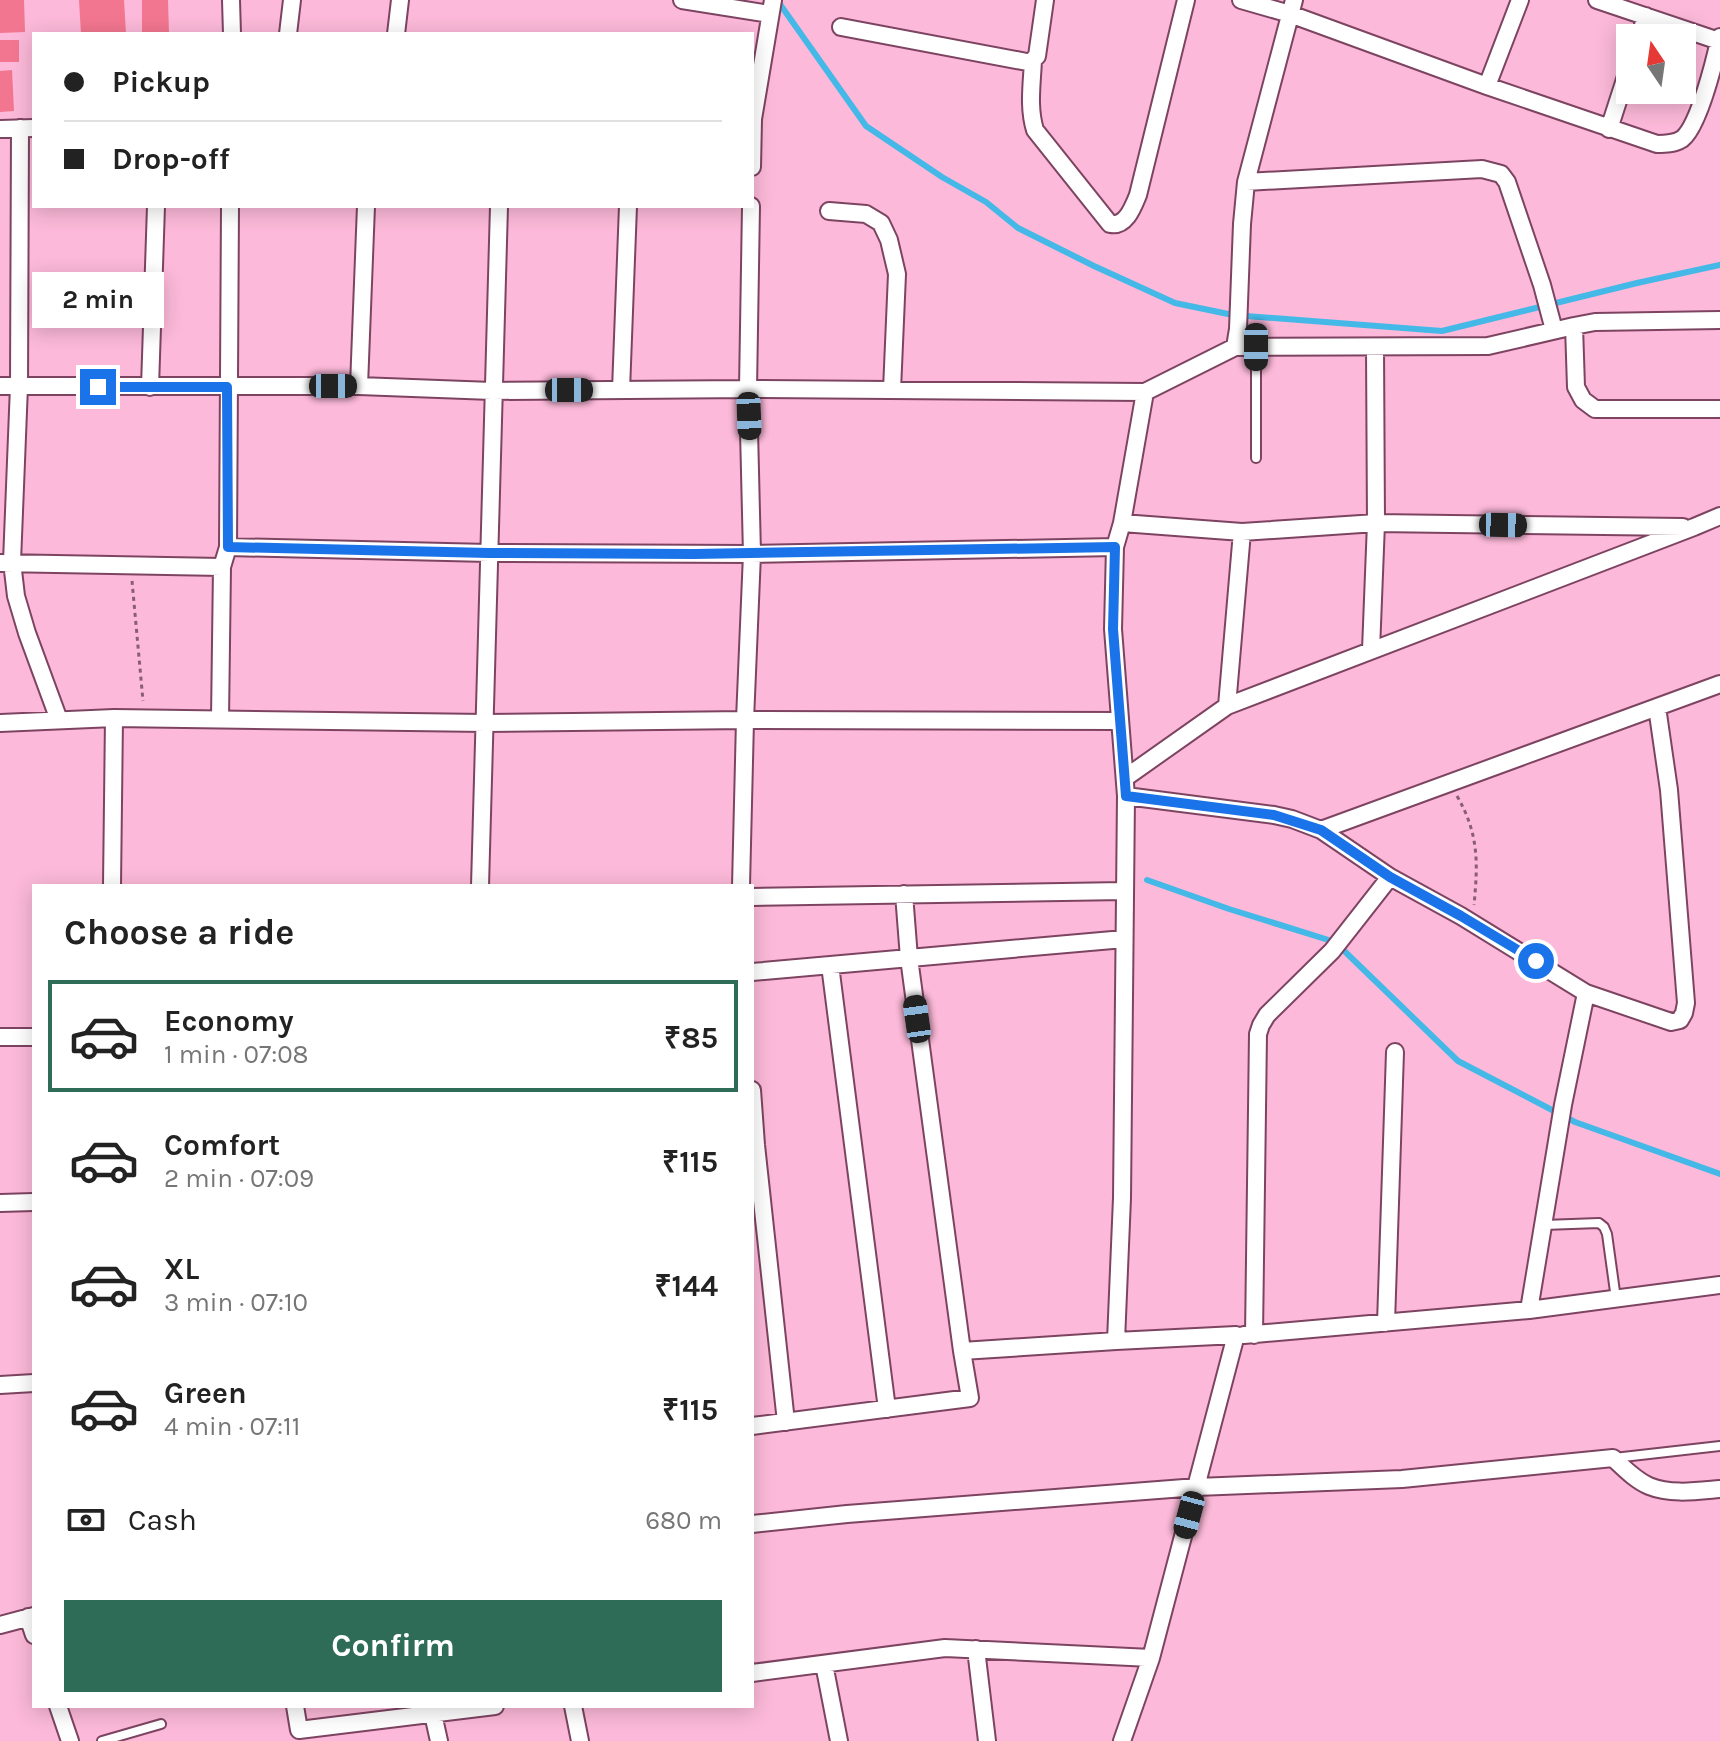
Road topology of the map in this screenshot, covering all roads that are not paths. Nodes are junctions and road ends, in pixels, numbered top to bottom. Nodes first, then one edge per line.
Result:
1 (231, 0) edge
2 (292, 0) edge
3 (400, 0) edge
4 (682, 0) edge
5 (1045, 0) edge
6 (1186, 0) edge
7 (1241, 0) edge
8 (1520, 0) edge
9 (1597, 0) edge
10 (772, 5) edge
11 (1292, 7) edge
12 (1646, 16) junction
13 (1643, 24) edge
14 (841, 27) dead end
15 (232, 32) edge
16 (288, 32) edge
17 (396, 32) edge
18 (1720, 39) edge
19 (1033, 60) junction
20 (1487, 86) junction
21 (1617, 104) edge
22 (754, 108) edge
23 (27, 128) edge
24 (0, 129) edge
25 (1609, 129) junction
26 (1246, 182) junction
27 (156, 208) edge
28 (230, 208) edge
29 (366, 208) edge
30 (499, 208) edge
31 (628, 208) edge
32 (751, 208) edge
33 (829, 211) dead end
34 (1720, 320) edge
35 (1574, 326) junction
36 (1554, 330) junction
37 (1235, 347) junction
38 (1256, 347) junction
39 (1375, 347) junction
40 (0, 386) edge
41 (19, 386) junction
42 (359, 386) junction
43 (150, 387) junction
44 (227, 387) junction
45 (748, 389) junction
46 (621, 390) junction
47 (892, 390) junction
48 (492, 391) junction
49 (1145, 392) junction
50 (1720, 409) edge
51 (1256, 458) dead end
52 (1720, 516) edge
53 (1122, 523) junction
54 (1376, 523) junction
55 (1694, 527) junction
56 (1242, 532) junction
57 (228, 547) junction
58 (1115, 547) junction
59 (489, 553) junction
60 (752, 554) junction
61 (6, 562) edge
62 (222, 567) junction
63 (1371, 650) junction
64 (1720, 684) edge
65 (1227, 706) junction
66 (1657, 707) junction
67 (114, 718) junction
68 (220, 719) junction
69 (59, 720) junction
70 (745, 720) junction
71 (1120, 721) junction
72 (0, 723) edge
73 (486, 723) junction
74 (1125, 778) junction
75 (1126, 796) junction
76 (1321, 830) junction
77 (1390, 877) junction
78 (112, 884) edge
79 (480, 884) edge
80 (741, 884) edge
81 (1124, 891) junction
82 (904, 894) junction
83 (754, 897) edge
84 (1124, 939) junction
85 (909, 958) junction
86 (830, 965) junction
87 (754, 972) edge
88 (1586, 993) junction
89 (0, 1037) edge
90 (32, 1037) edge
91 (1395, 1052) dead end
92 (754, 1145) edge
93 (32, 1202) edge
94 (0, 1203) edge
95 (1544, 1225) junction
96 (1720, 1285) edge
97 (1616, 1299) junction
98 (1529, 1310) junction
99 (1386, 1323) junction
100 (1236, 1335) junction
101 (1254, 1335) junction
102 (1116, 1341) junction
103 (962, 1351) junction
104 (32, 1383) edge
105 (0, 1385) edge
106 (887, 1409) junction
107 (786, 1422) junction
108 (754, 1426) edge
109 (1720, 1446) edge
110 (1613, 1458) junction
111 (1197, 1487) junction
112 (1720, 1489) edge
113 (754, 1524) edge
114 (31, 1617) edge
115 (0, 1625) edge
116 (976, 1649) junction
117 (1151, 1658) junction
118 (824, 1664) junction
119 (754, 1673) edge
120 (59, 1708) edge
121 (295, 1708) edge
122 (480, 1708) edge
123 (573, 1708) edge
124 (433, 1714) junction
125 (161, 1724) dead end
126 (300, 1736) edge
127 (70, 1741) edge
128 (102, 1741) edge
129 (439, 1741) edge
130 (580, 1741) edge
131 (839, 1741) edge
132 (987, 1741) edge
133 (1122, 1741) edge

1 - 15 street
2 - 16 street
3 - 17 street
4 - 10 street
5 - 19 street
6 - 19 street
7 - 11 street
8 - 20 street
9 - 12 street
10 - 22 street
11 - 20 street
11 - 26 street
12 - 13 street
12 - 18 street
14 - 19 street
18 - 25 street
20 - 25 street
21 - 25 street
23 - 24 street
23 - 41 street
26 - 36 street
26 - 37 street
27 - 43 street
28 - 44 street
29 - 42 street
30 - 48 street
31 - 46 street
32 - 45 street
33 - 47 street
34 - 35 street
35 - 36 street
35 - 50 street
36 - 39 street
37 - 38 street
37 - 49 street
38 - 39 street
38 - 51 lane
39 - 54 street
40 - 41 street
41 - 43 street
41 - 61 street
42 - 44 street
42 - 48 street
43 - 44 street
44 - 57 street
45 - 46 street
45 - 47 street
45 - 60 street
46 - 48 street
47 - 49 street
48 - 59 street
49 - 53 street
52 - 55 street
53 - 56 street
53 - 58 street
54 - 55 street
54 - 56 street
54 - 63 street
55 - 63 street
56 - 65 street
57 - 59 street
57 - 62 street
58 - 60 street
58 - 71 street
59 - 60 street
59 - 73 street
60 - 70 street
61 - 62 street
61 - 69 street
62 - 68 street
63 - 65 street
64 - 66 street
65 - 74 street
66 - 76 street
66 - 88 street
67 - 68 street
67 - 69 street
67 - 78 street
68 - 73 street
69 - 72 street
70 - 71 street
70 - 73 street
70 - 80 street
71 - 74 street
73 - 79 street
74 - 75 street
75 - 76 street
75 - 81 street
76 - 77 street
77 - 88 street
77 - 101 street
81 - 82 street
81 - 84 street
82 - 83 street
82 - 85 street
84 - 85 street
84 - 102 street
85 - 86 street
85 - 103 street
86 - 87 street
86 - 106 street
88 - 95 street
89 - 90 street
91 - 99 street
92 - 107 street
93 - 94 street
95 - 97 lane
95 - 98 street
96 - 97 street
97 - 98 street
98 - 99 street
99 - 101 street
100 - 101 street
100 - 102 street
100 - 111 street
102 - 103 street
103 - 106 street
104 - 105 street
106 - 107 street
107 - 108 street
109 - 110 lane
110 - 111 street
110 - 112 street
111 - 113 street
111 - 117 street
114 - 115 street
116 - 117 street
116 - 118 street
116 - 132 street
117 - 133 street
118 - 119 street
118 - 131 street
120 - 127 street
121 - 126 street
122 - 124 street
123 - 130 street
124 - 126 street
124 - 129 street
125 - 128 lane

